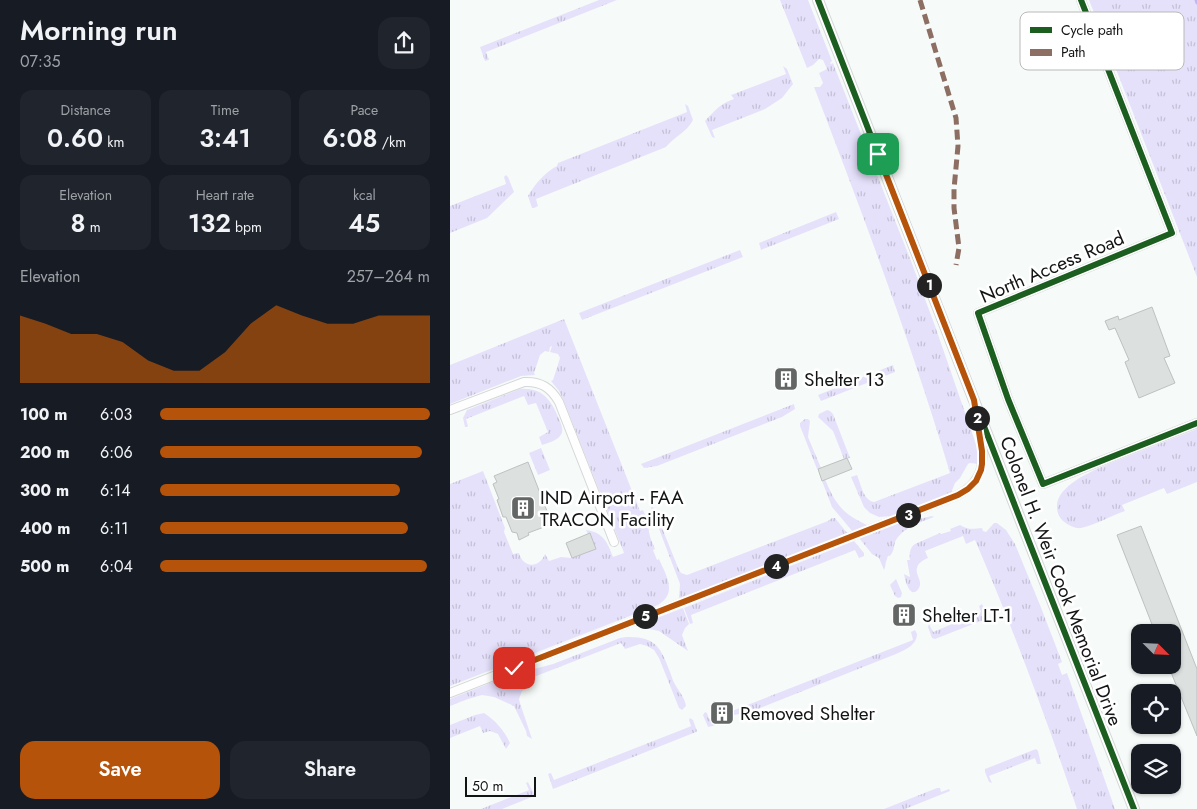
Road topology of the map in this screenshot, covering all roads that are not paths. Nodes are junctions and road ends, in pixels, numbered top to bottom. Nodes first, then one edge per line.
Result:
1 (818, 0) edge
2 (1081, 0) edge
3 (1086, 12) edge
4 (1108, 70) edge
5 (974, 400) junction
6 (450, 410) edge
7 (1197, 423) edge
8 (614, 542) dead end
9 (450, 693) edge
10 (1134, 809) edge

1 - 5 street, Colonel H. Weir Cook Memorial Drive
2 - 3 street, North Access Road
4 - 7 street, North Access Road
5 - 9 street
5 - 10 street, Colonel H. Weir Cook Memorial Drive
6 - 8 street

